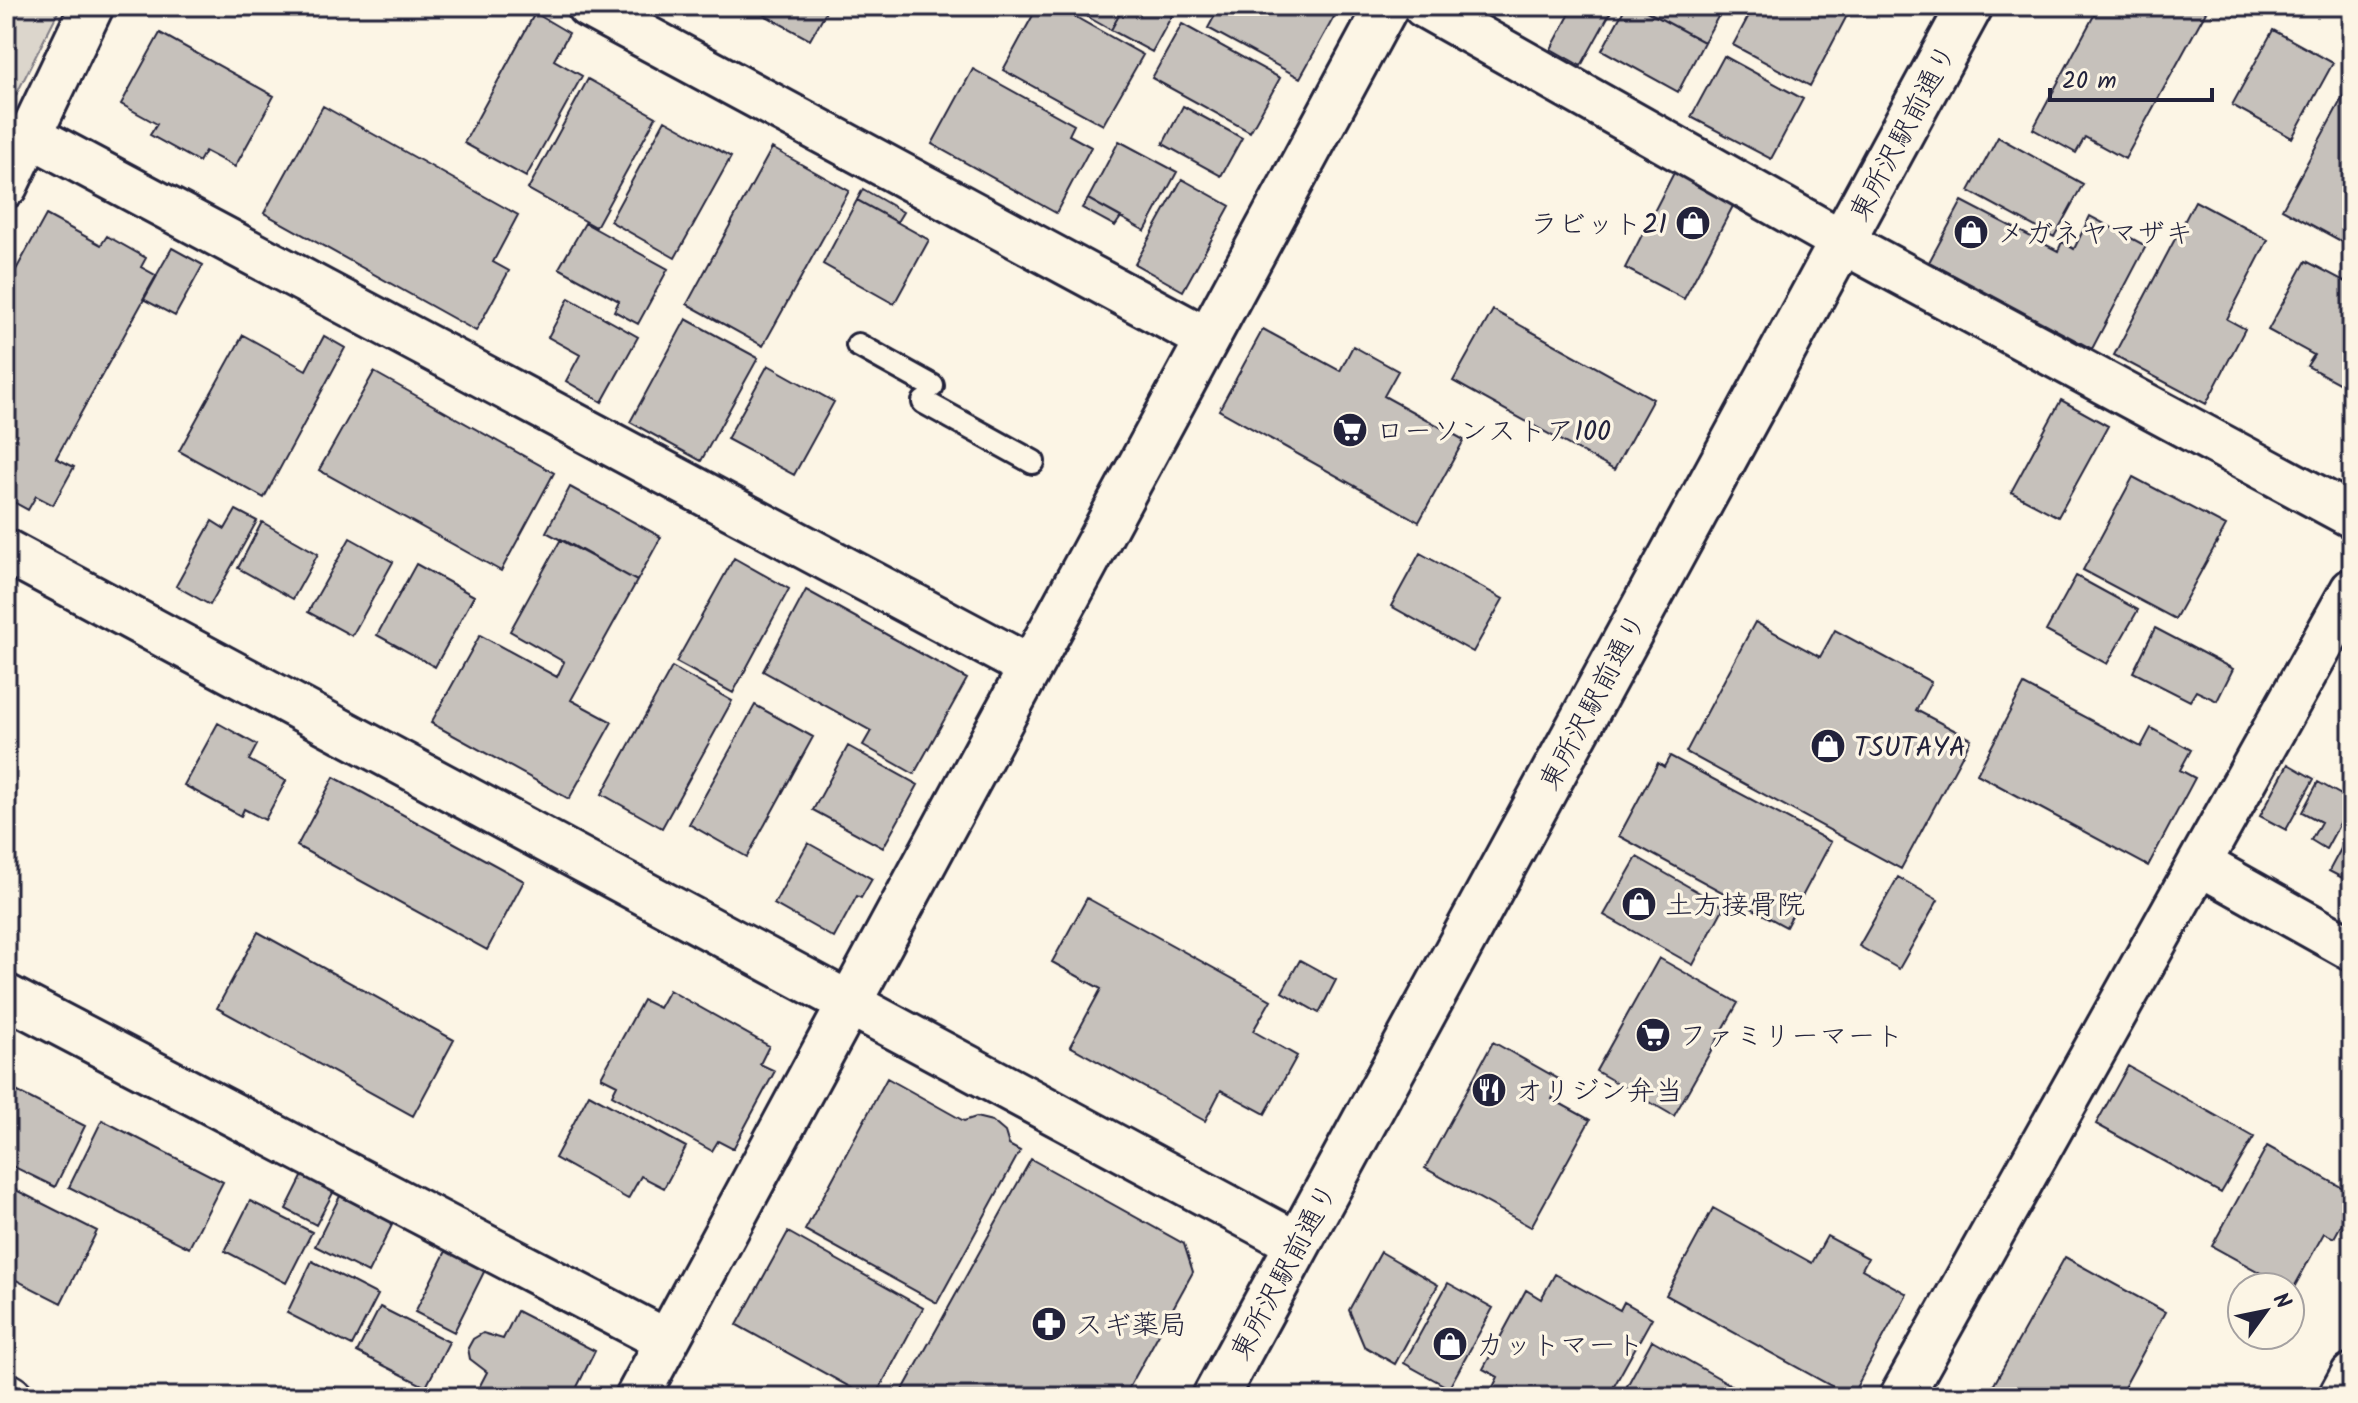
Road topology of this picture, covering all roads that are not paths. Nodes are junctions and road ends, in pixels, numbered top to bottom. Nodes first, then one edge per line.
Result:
1 (92, 6) edge
2 (588, 6) edge
3 (1387, 6) edge
4 (1424, 6) edge
5 (1970, 6) edge
6 (30, 135) junction
7 (6, 186) edge
8 (1843, 242) junction
9 (1207, 339) junction
10 (858, 345) dead end
11 (1033, 462) dead end
12 (2352, 516) edge
13 (6, 551) edge
14 (2352, 590) edge
15 (1030, 667) junction
16 (2200, 864) junction
17 (2352, 949) edge
18 (6, 996) edge
19 (849, 1003) junction
20 (1298, 1244) junction
21 (667, 1341) junction
22 (6, 1394) edge
23 (1225, 1394) edge
24 (11, 1397) edge
25 (637, 1397) edge
26 (1901, 1397) edge

1 - 6 street
2 - 9 street
3 - 9 street
4 - 8 street
5 - 8 street, 東所沢駅前通り
6 - 7 street
6 - 15 street
8 - 12 street
8 - 20 street, 東所沢駅前通り
9 - 15 street
10 - 11 lane
13 - 19 street
14 - 16 street
15 - 19 street
16 - 17 street
16 - 26 street
18 - 21 street
19 - 20 street
19 - 21 street
20 - 23 street, 東所沢駅前通り
21 - 25 street
22 - 24 street

